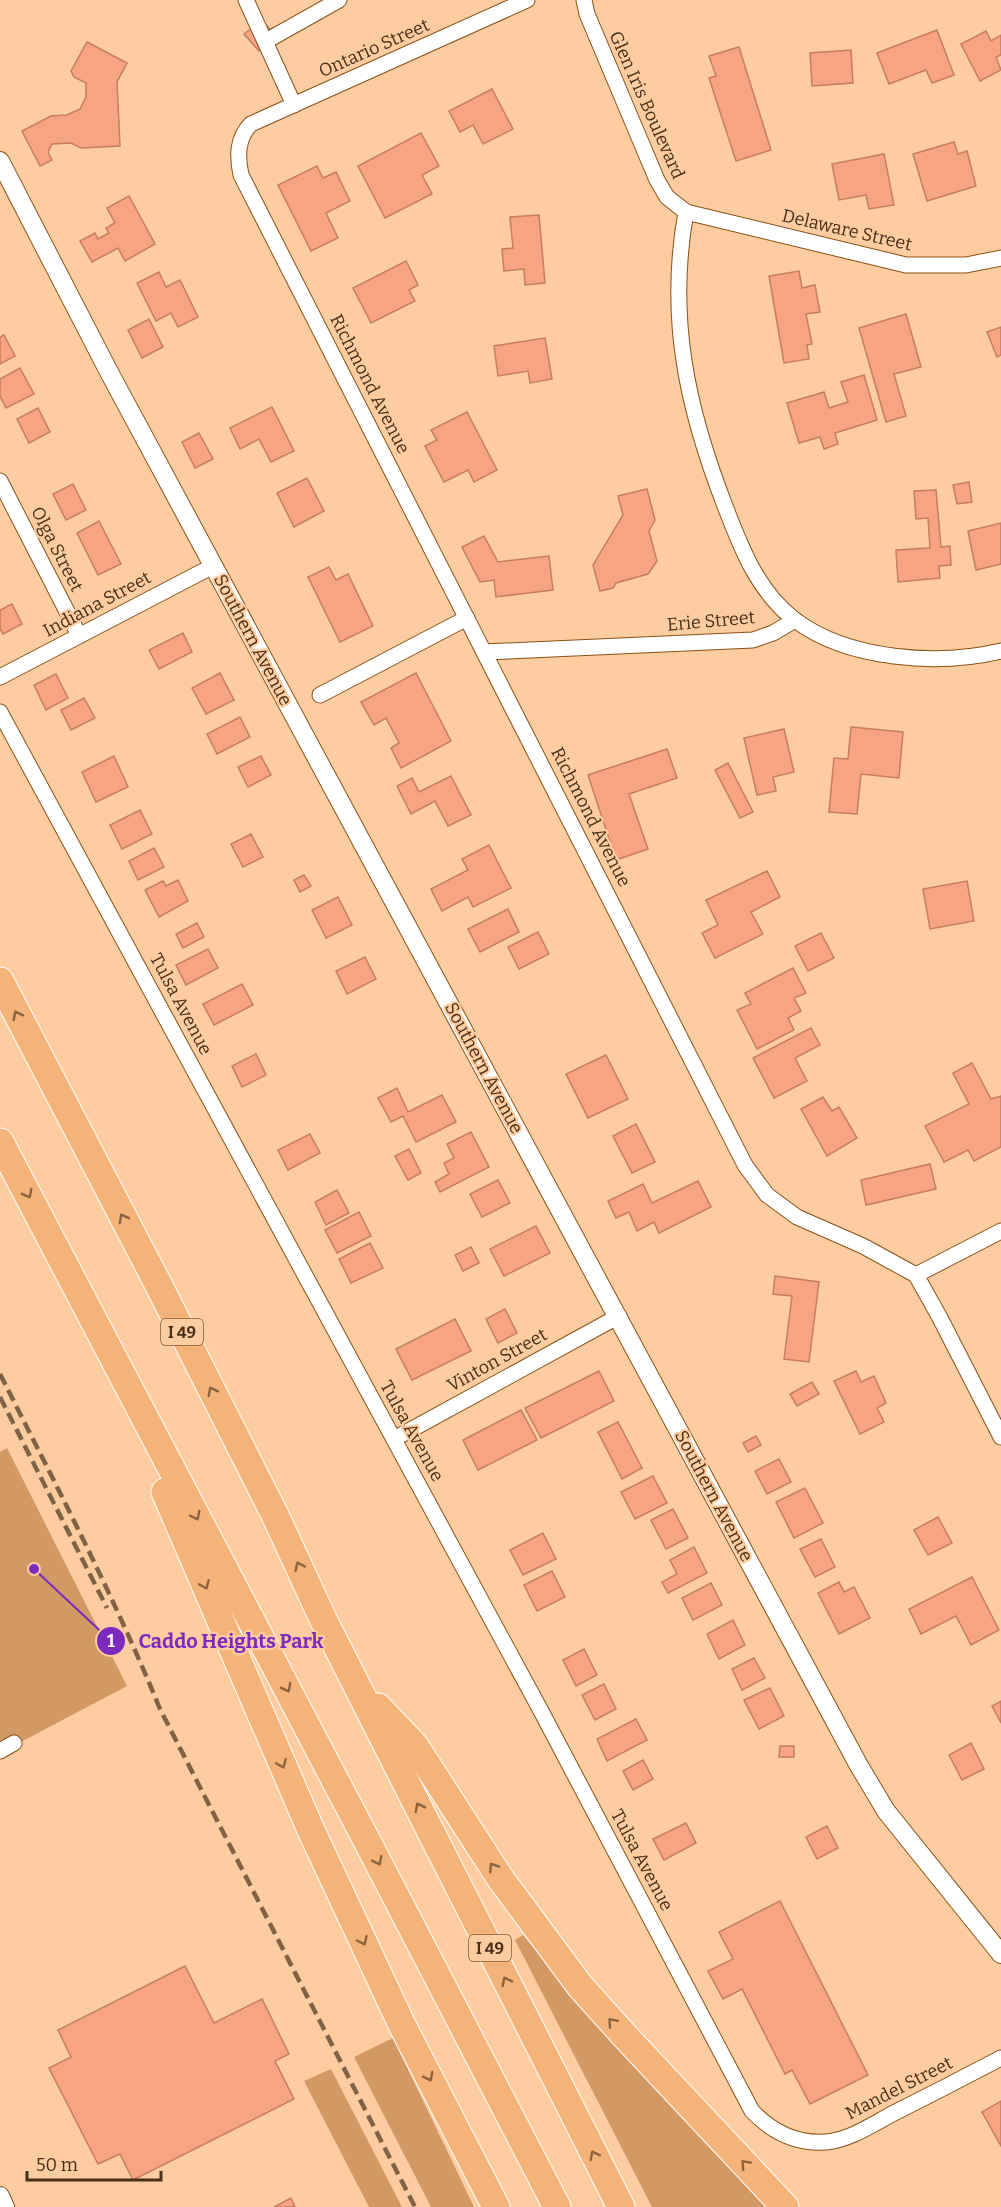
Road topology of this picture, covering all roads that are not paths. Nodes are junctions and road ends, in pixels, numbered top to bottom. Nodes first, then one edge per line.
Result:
1 (246, 0) edge
2 (339, 0) edge
3 (527, 0) edge
4 (584, 0) edge
5 (266, 40) junction
6 (294, 105) junction
7 (242, 136) joint
8 (0, 162) edge
9 (686, 212) junction
10 (1001, 258) edge
11 (0, 481) edge
12 (213, 566) junction
13 (467, 618) junction
14 (795, 620) junction
15 (79, 635) junction
16 (1001, 651) edge
17 (484, 652) junction
18 (0, 677) edge
19 (320, 695) dead end
20 (0, 712) edge
21 (0, 981) edge
22 (0, 1142) edge
23 (1001, 1231) edge
24 (916, 1275) junction
25 (74, 1280) junction
26 (619, 1316) junction
27 (1001, 1437) edge
28 (394, 1439) junction
29 (359, 1688) junction
30 (1001, 1954) edge
31 (1001, 2058) edge
32 (811, 2142) joint
33 (0, 2196) edge
34 (5, 2207) edge
35 (496, 2207) edge
36 (557, 2207) edge
37 (621, 2207) edge
38 (785, 2207) edge

1 - 5 street
2 - 5 street
3 - 6 street, Ontario Street
4 - 9 street, Glen Iris Boulevard
5 - 6 street
6 - 7 street, Ontario Street
7 - 13 street, Richmond Avenue
8 - 12 street, Southern Avenue
9 - 10 street, Delaware Street
9 - 14 street
11 - 15 street, Olga Street
12 - 15 street, Indiana Street
12 - 26 street, Southern Avenue
13 - 17 street, Richmond Avenue
13 - 19 street
14 - 16 street
14 - 17 street, Erie Street
15 - 18 street, Indiana Street
17 - 24 street, Richmond Avenue
20 - 28 street, Tulsa Avenue
29 -> 21 highway, I 49
22 -> 25 highway
23 - 24 street
24 - 27 street
25 -> 35 highway
25 -> 36 highway
26 - 28 street, Vinton Street
26 - 30 street, Southern Avenue
28 - 32 street, Tulsa Avenue
37 -> 29 highway, I 49
38 -> 29 highway
31 - 32 street, Mandel Street
33 - 34 street

